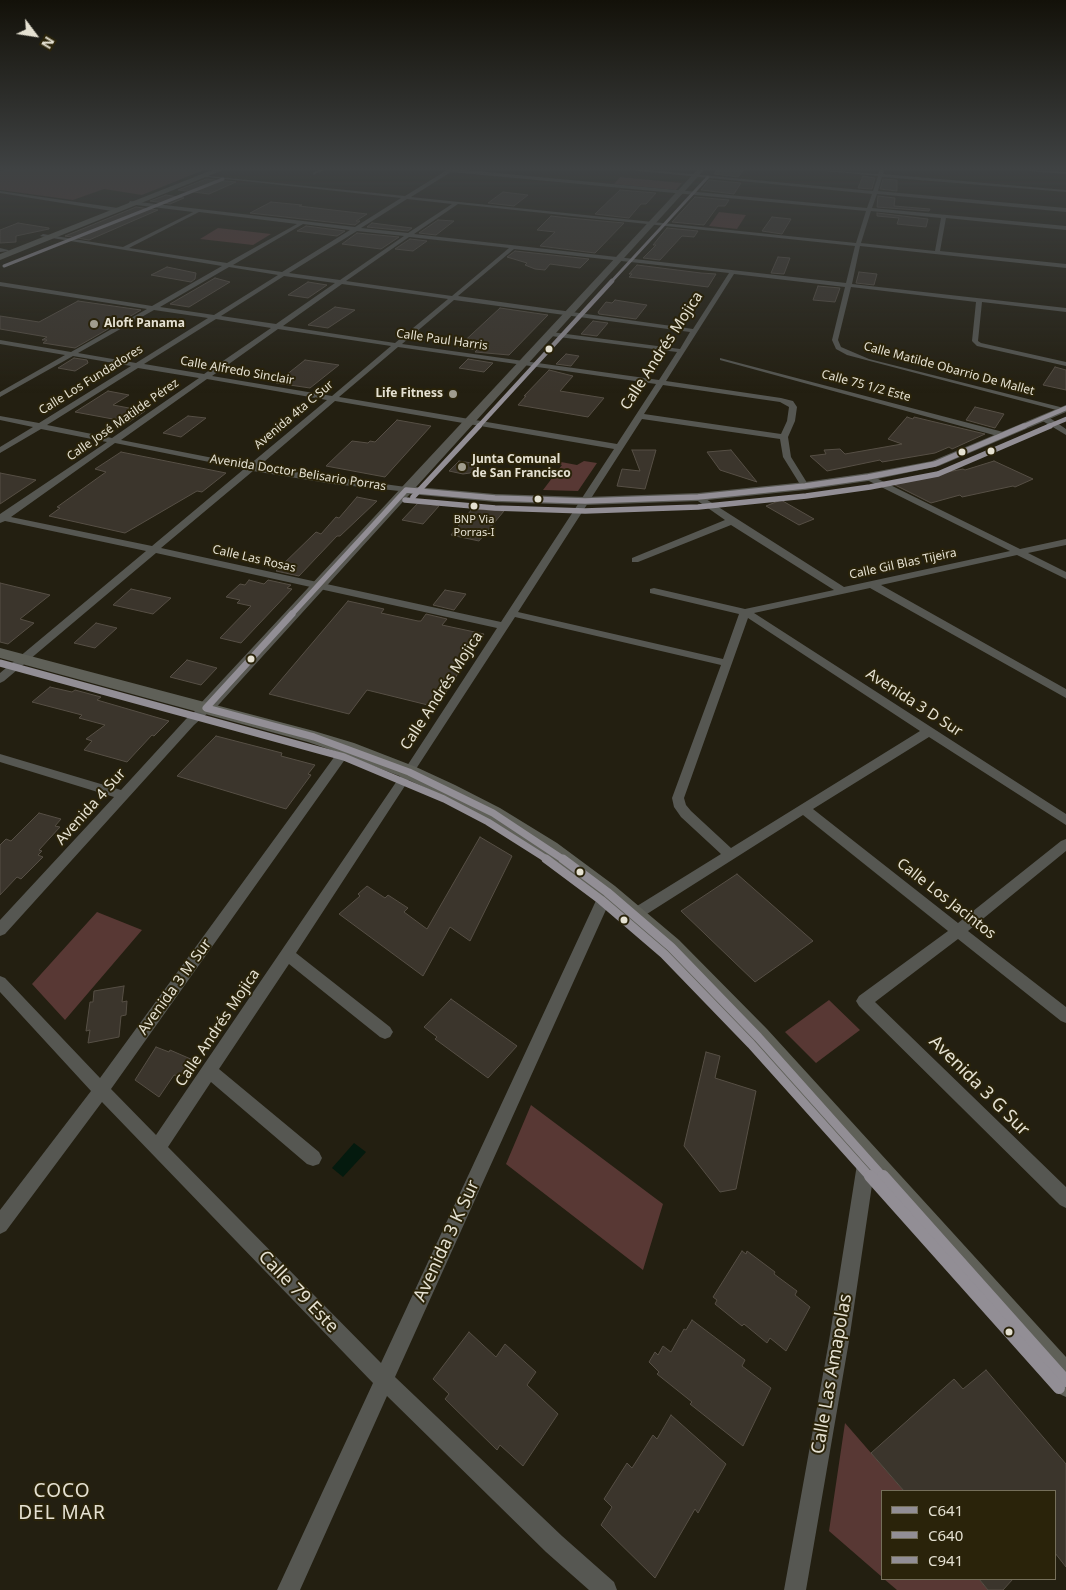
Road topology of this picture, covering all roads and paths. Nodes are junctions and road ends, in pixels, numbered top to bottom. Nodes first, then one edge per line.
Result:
1 (26, 244) edge
2 (92, 244) edge
3 (132, 244) edge
4 (264, 244) edge
5 (331, 244) edge
6 (395, 244) edge
7 (478, 244) edge
8 (633, 244) edge
9 (851, 244) edge
10 (939, 244) edge
11 (858, 245) junction
12 (512, 248) junction
13 (123, 249) junction
14 (1, 253) edge
15 (937, 254) junction
16 (619, 260) junction
17 (226, 265) junction
18 (1066, 266) edge
19 (732, 273) junction
20 (282, 274) junction
21 (341, 283) junction
22 (0, 284) edge
23 (848, 286) junction
24 (452, 298) junction
25 (979, 300) junction
26 (156, 307) junction
27 (1066, 310) edge
28 (570, 313) junction
29 (215, 316) junction
30 (279, 326) junction
31 (695, 331) junction
32 (552, 334) junction
33 (0, 342) edge
34 (397, 345) junction
35 (682, 351) junction
36 (70, 355) junction
37 (722, 359) dead end
38 (524, 363) junction
39 (1066, 364) edge
40 (135, 366) junction
41 (203, 377) junction
42 (661, 383) junction
43 (0, 395) edge
44 (332, 398) junction
45 (1064, 409) edge
46 (639, 416) junction
47 (0, 418) edge
48 (1044, 418) junction
49 (470, 422) junction
50 (40, 426) junction
51 (1066, 433) edge
52 (1004, 435) junction
53 (784, 437) junction
54 (114, 440) junction
55 (619, 447) junction
56 (0, 451) edge
57 (251, 468) junction
58 (868, 477) junction
59 (805, 486) junction
60 (406, 490) junction
61 (698, 497) junction
62 (584, 501) junction
63 (1, 518) edge
64 (732, 521) junction
65 (1066, 542) edge
66 (152, 550) junction
67 (1018, 552) junction
68 (635, 560) dead end
69 (1066, 576) edge
70 (871, 584) junction
71 (319, 586) junction
72 (841, 590) junction
73 (654, 591) dead end
74 (745, 612) junction
75 (511, 613) junction
76 (503, 626) junction
77 (0, 653) edge
78 (24, 659) junction
79 (727, 663) junction
80 (0, 679) edge
81 (1066, 694) edge
82 (206, 708) junction
83 (929, 730) junction
84 (347, 748) junction
85 (0, 758) edge
86 (409, 772) junction
87 (124, 795) junction
88 (804, 808) junction
89 (1066, 820) edge
90 (1066, 844) edge
91 (730, 855) junction
92 (607, 892) junction
93 (634, 915) junction
94 (0, 930) edge
95 (959, 930) junction
96 (287, 954) junction
97 (0, 982) edge
98 (1066, 1016) edge
99 (385, 1032) dead end
100 (209, 1070) junction
101 (101, 1090) junction
102 (157, 1148) junction
103 (867, 1157) junction
104 (313, 1158) dead end
105 (1066, 1199) edge
106 (0, 1225) edge
107 (383, 1379) junction
108 (1066, 1381) edge
109 (288, 1590) edge
110 (606, 1590) edge
111 (795, 1590) edge

1 - 14 main road
2 - 13 street
3 - 13 street
4 - 17 street
5 - 20 street, Calle Los Fundadores
6 - 21 street, Calle José Matilde Pérez
7 - 12 street
8 - 16 main road
9 - 11 street
10 - 15 street
11 - 15 street
11 - 23 street, Calle Matilde Obarrio De Mallet
12 - 16 street
12 - 24 street, Avenida 4ta C Sur
13 - 17 street
15 - 18 street
16 - 19 street
16 - 28 main road
17 - 20 street
17 - 26 street
19 - 23 street
19 - 31 street, Calle Andrés Mojica
20 - 21 street
20 - 29 street, Calle Los Fundadores
21 - 24 street
21 - 30 street, Calle José Matilde Pérez
22 - 26 street, Calle Paul Harris
23 - 25 street
23 - 45 street, Calle Matilde Obarrio De Mallet
24 - 28 street
24 - 34 street, Avenida 4ta C Sur
25 - 27 street
25 - 39 street
26 - 29 street, Calle Paul Harris
26 - 36 street
28 - 31 street
28 - 32 main road
29 - 30 street, Calle Paul Harris
29 - 40 street, Calle Los Fundadores
30 - 34 street, Calle Paul Harris
30 - 41 street, Calle José Matilde Pérez
31 - 35 street, Calle Andrés Mojica
32 - 35 street
32 - 38 main road
33 - 36 street, Calle Alfredo Sinclair
34 - 38 street, Calle Paul Harris
34 - 44 street, Avenida 4ta C Sur
35 - 42 street, Calle Andrés Mojica
36 - 40 street, Calle Alfredo Sinclair
36 - 43 street
37 - 52 street, Calle 75 1/2 Este
38 - 42 street, Calle Paul Harris
38 - 49 main road
40 - 41 street, Calle Alfredo Sinclair
40 - 50 street, Calle Los Fundadores
41 - 44 street, Calle Alfredo Sinclair
41 - 54 street, Calle José Matilde Pérez
42 - 46 street, Calle Andrés Mojica
42 - 53 street, Calle Paul Harris
44 - 49 street, Calle Alfredo Sinclair
44 - 57 street, Avenida 4ta C Sur
45 - 48 main road, Avenida Doctor Belisario Porras
46 - 53 street
46 - 55 street, Calle Andrés Mojica
47 - 50 street, Avenida Doctor Belisario Porras
48 - 51 street
48 - 52 main road, Avenida Doctor Belisario Porras
49 - 55 street, Calle Alfredo Sinclair
49 - 60 main road
50 - 54 street, Avenida Doctor Belisario Porras
50 - 56 street, Calle Los Fundadores
52 - 58 main road, Avenida Doctor Belisario Porras
53 - 59 street
54 - 57 street, Avenida Doctor Belisario Porras
54 - 63 street, Calle José Matilde Pérez
55 - 62 street, Calle Andrés Mojica
57 - 60 street, Avenida Doctor Belisario Porras
57 - 66 street, Avenida 4ta C Sur
58 - 59 main road, Avenida Doctor Belisario Porras
58 - 67 street
59 - 61 main road, Avenida Doctor Belisario Porras
60 - 62 main road, Avenida Doctor Belisario Porras
60 - 71 main road
61 - 62 main road, Avenida Doctor Belisario Porras
61 - 64 street
62 - 75 street, Calle Andrés Mojica
63 - 66 street, Calle Las Rosas
64 - 68 street
64 - 72 street
65 - 67 street, Calle Gil Blas Tijeira
66 - 71 street, Calle Las Rosas
66 - 78 street, Avenida 4ta C Sur
67 - 69 street
67 - 70 street, Calle Gil Blas Tijeira
70 - 72 street, Calle Gil Blas Tijeira
70 - 81 street
71 - 76 street, Calle Las Rosas
71 - 82 main road
72 - 74 street, Calle Gil Blas Tijeira
73 - 74 street
74 - 79 street
74 - 83 street, Avenida 3 D Sur
75 - 76 street, Calle Andrés Mojica
75 - 79 street
76 - 86 street, Calle Andrés Mojica
77 - 78 main road
78 - 80 street, Avenida 4ta C Sur
78 - 82 main road
79 - 91 street
82 - 84 main road
82 - 87 street, Avenida 4 Sur
83 - 88 street
83 - 89 street, Avenida 3 D Sur
84 - 86 main road
84 - 101 street, Avenida 3 M Sur
85 - 87 street
86 - 92 main road
86 - 96 street, Calle Andrés Mojica
87 - 94 street, Avenida 4 Sur
88 - 91 street
88 - 95 street, Calle Los Jacintos
90 - 95 street
91 - 93 street
92 - 93 main road
92 - 107 street, Avenida 3 K Sur
93 - 103 main road
95 - 98 street, Calle Los Jacintos
95 - 105 street, Avenida 3 G Sur
96 - 99 street
96 - 100 street, Calle Andrés Mojica
97 - 101 street, Calle 79 Este
100 - 102 street, Calle Andrés Mojica
100 - 104 street
101 - 102 street, Calle 79 Este
101 - 106 street, Avenida 3 M Sur
102 - 107 street, Calle 79 Este
103 - 108 main road
103 - 111 street, Calle Las Amapolas
107 - 109 street, Avenida 3 K Sur
107 - 110 street, Calle 79 Este

